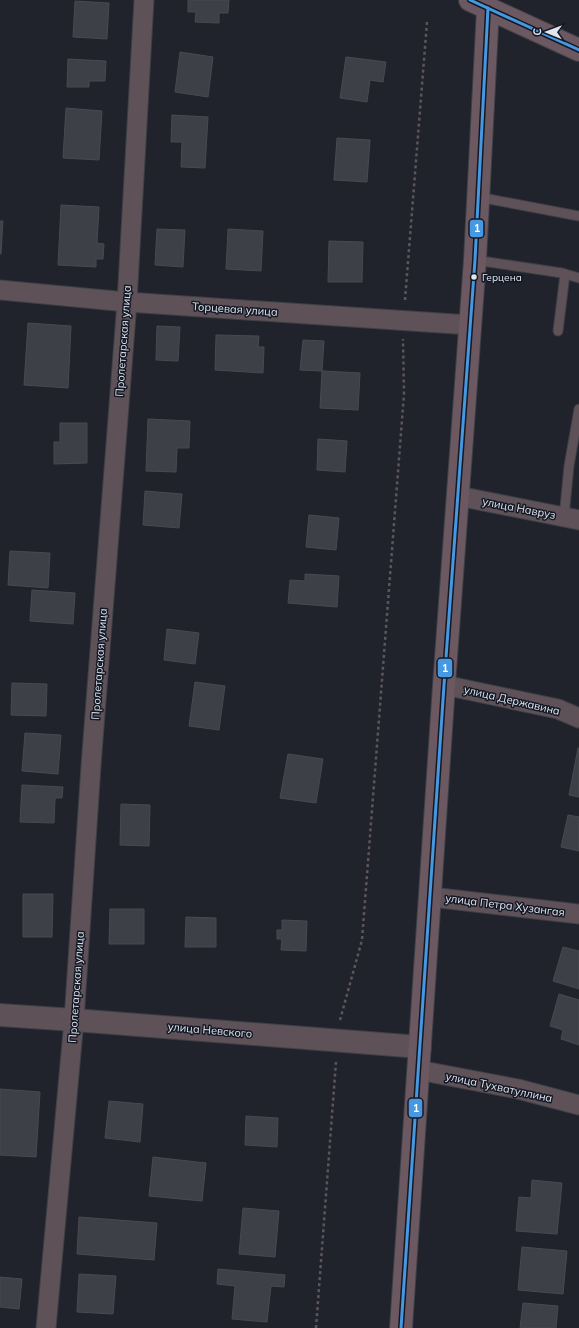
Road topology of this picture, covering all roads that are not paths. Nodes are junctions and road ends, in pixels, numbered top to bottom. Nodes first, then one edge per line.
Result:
1 (144, 0) edge
2 (483, 3) edge
3 (579, 50) edge
4 (478, 198) junction
5 (579, 216) edge
6 (475, 260) junction
7 (565, 274) junction
8 (579, 278) edge
9 (0, 290) edge
10 (127, 302) junction
11 (470, 325) junction
12 (558, 331) dead end
13 (579, 409) edge
14 (458, 496) junction
15 (571, 518) edge
16 (444, 685) junction
17 (579, 718) edge
18 (431, 896) junction
19 (579, 914) edge
20 (0, 1015) edge
21 (74, 1020) junction
22 (420, 1047) junction
23 (418, 1070) junction
24 (579, 1105) edge
25 (46, 1328) edge
26 (401, 1328) edge

1 - 10 street, Пролетарская улица
2 - 3 main road
2 - 4 main road
4 - 5 lane
4 - 6 main road
6 - 7 lane
6 - 11 main road
7 - 8 lane
7 - 12 lane
9 - 10 street, Торцевая улица
10 - 11 street, Торцевая улица
10 - 21 street, Пролетарская улица
11 - 14 main road
13 - 15 lane
14 - 15 street, улица Навруз
14 - 16 main road
16 - 17 street, улица Державина
16 - 18 main road
18 - 19 street, улица Петра Хузангая
18 - 22 main road
20 - 21 street, улица Невского
21 - 22 street, улица Невского
21 - 25 street, Пролетарская улица
22 - 23 main road
23 - 24 street, улица Тухватуллина
23 - 26 main road

